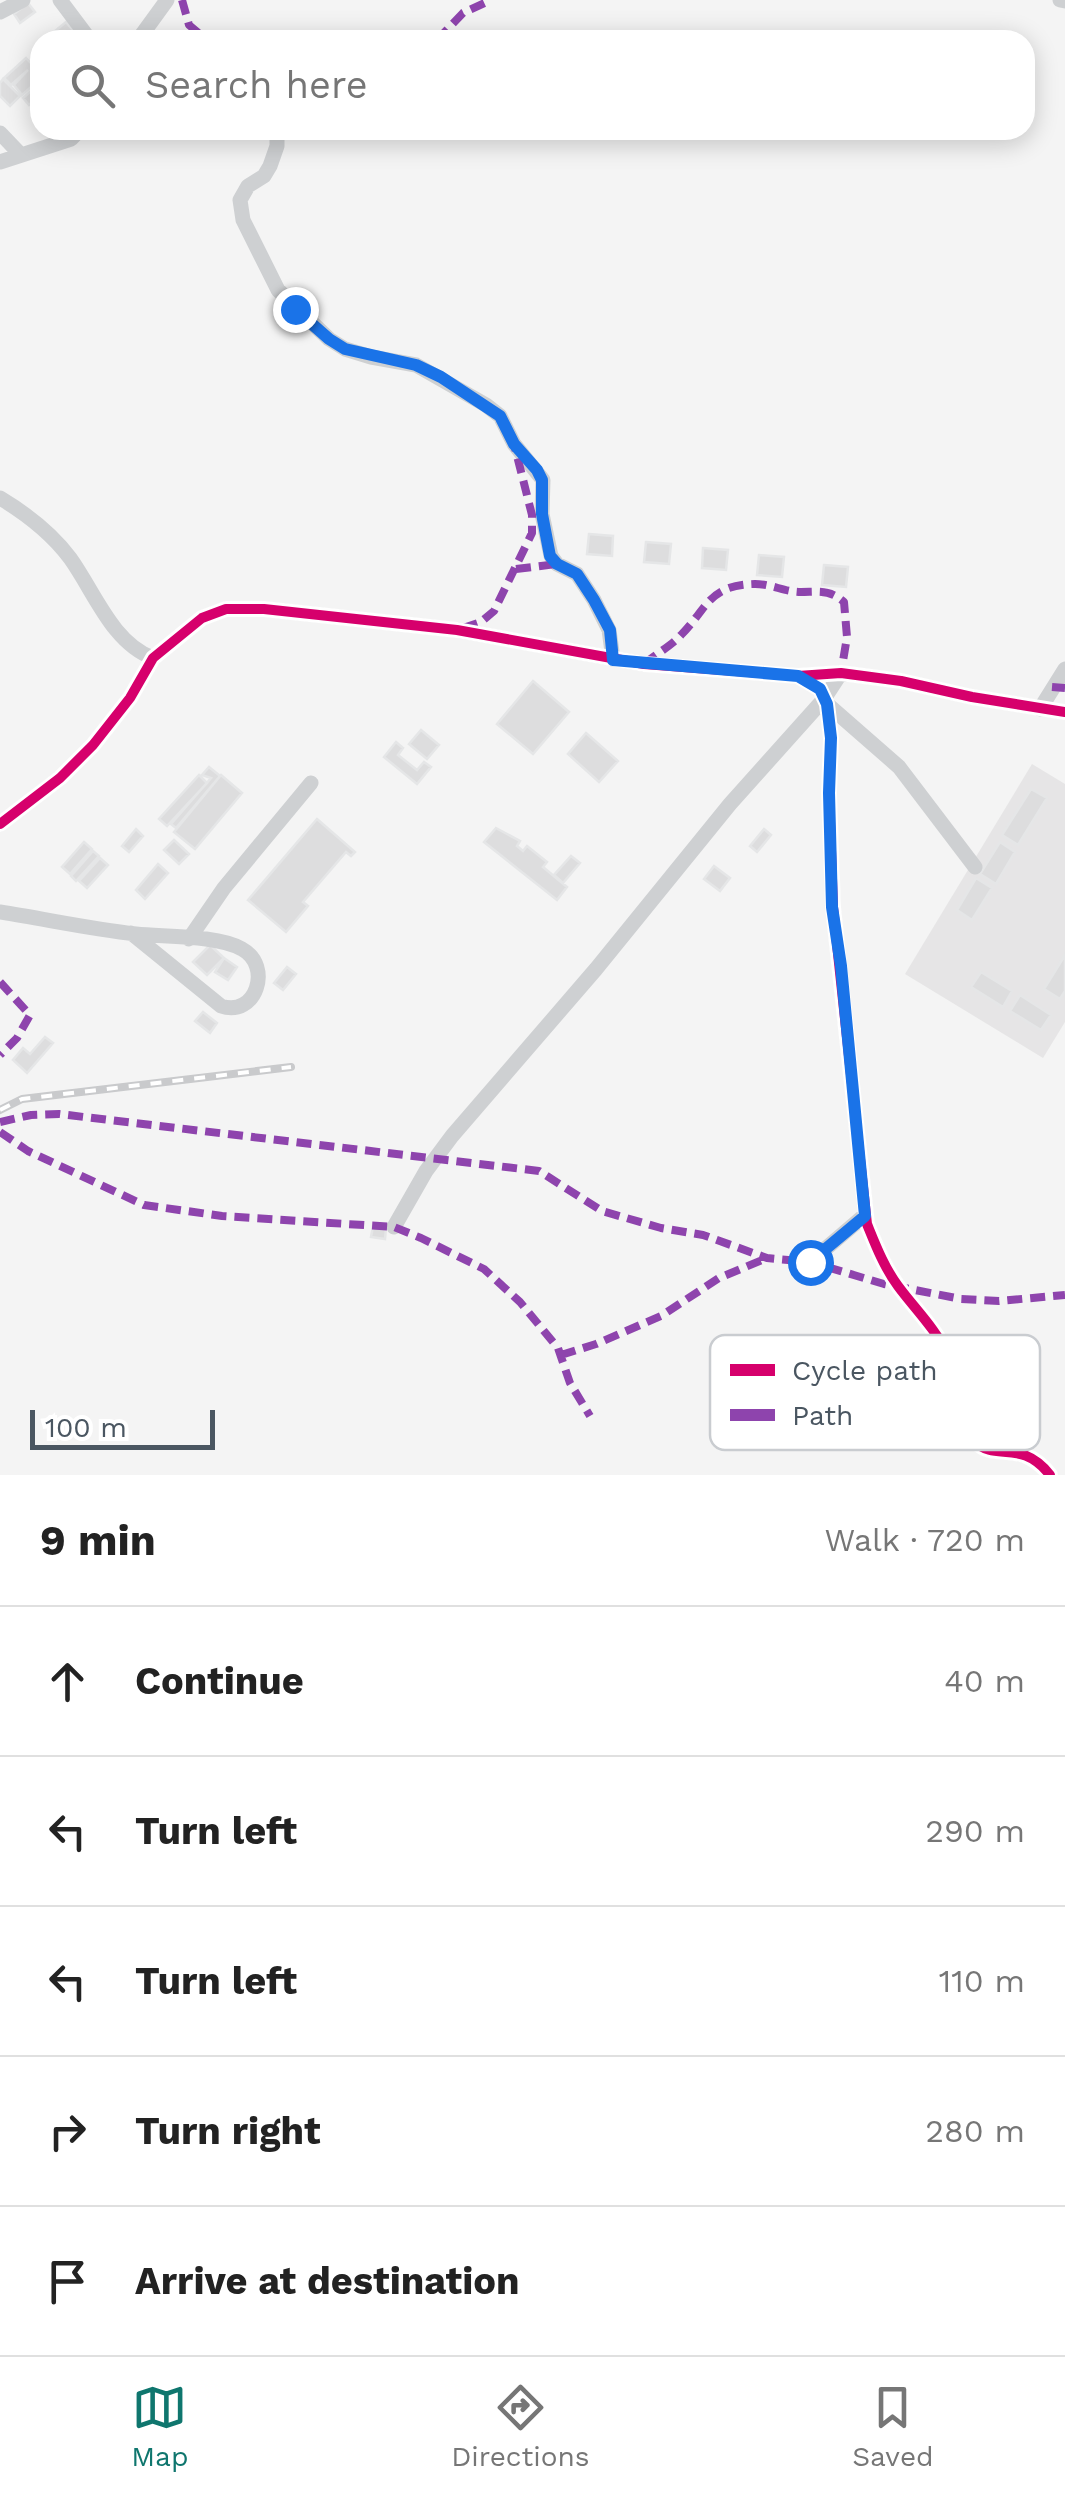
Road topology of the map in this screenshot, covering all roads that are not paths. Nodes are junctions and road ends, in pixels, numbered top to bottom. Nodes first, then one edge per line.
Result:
1 (23, 0) edge
2 (60, 0) edge
3 (167, 0) edge
4 (0, 12) edge
5 (82, 30) edge
6 (145, 30) edge
7 (0, 132) edge
8 (68, 140) edge
9 (277, 140) edge
10 (22, 156) junction
11 (0, 162) edge
12 (0, 498) edge
13 (153, 658) junction
14 (613, 660) junction
15 (1065, 669) edge
16 (841, 673) junction
17 (798, 676) junction
18 (826, 702) junction
19 (1040, 710) junction
20 (1065, 712) edge
21 (310, 783) dead end
22 (0, 824) edge
23 (975, 866) dead end
24 (0, 912) edge
25 (131, 933) junction
26 (189, 939) junction
27 (865, 1216) junction
28 (394, 1227) dead end
29 (810, 1262) dead end
30 (937, 1335) edge
31 (999, 1450) edge
32 (1050, 1475) edge

1 - 4 street
2 - 5 street
3 - 6 street
7 - 10 street
8 - 10 street
9 - 14 street
10 - 11 street
12 - 13 street
13 - 14 street
13 - 22 street
14 - 17 street
15 - 19 street
16 - 17 street
16 - 18 street
16 - 19 street
17 - 18 street
18 - 23 street
18 - 27 street
18 - 28 street
19 - 20 street
21 - 26 street
24 - 25 street
25 - 26 street
25 - 26 street
27 - 29 street
27 - 30 street
31 - 32 street

